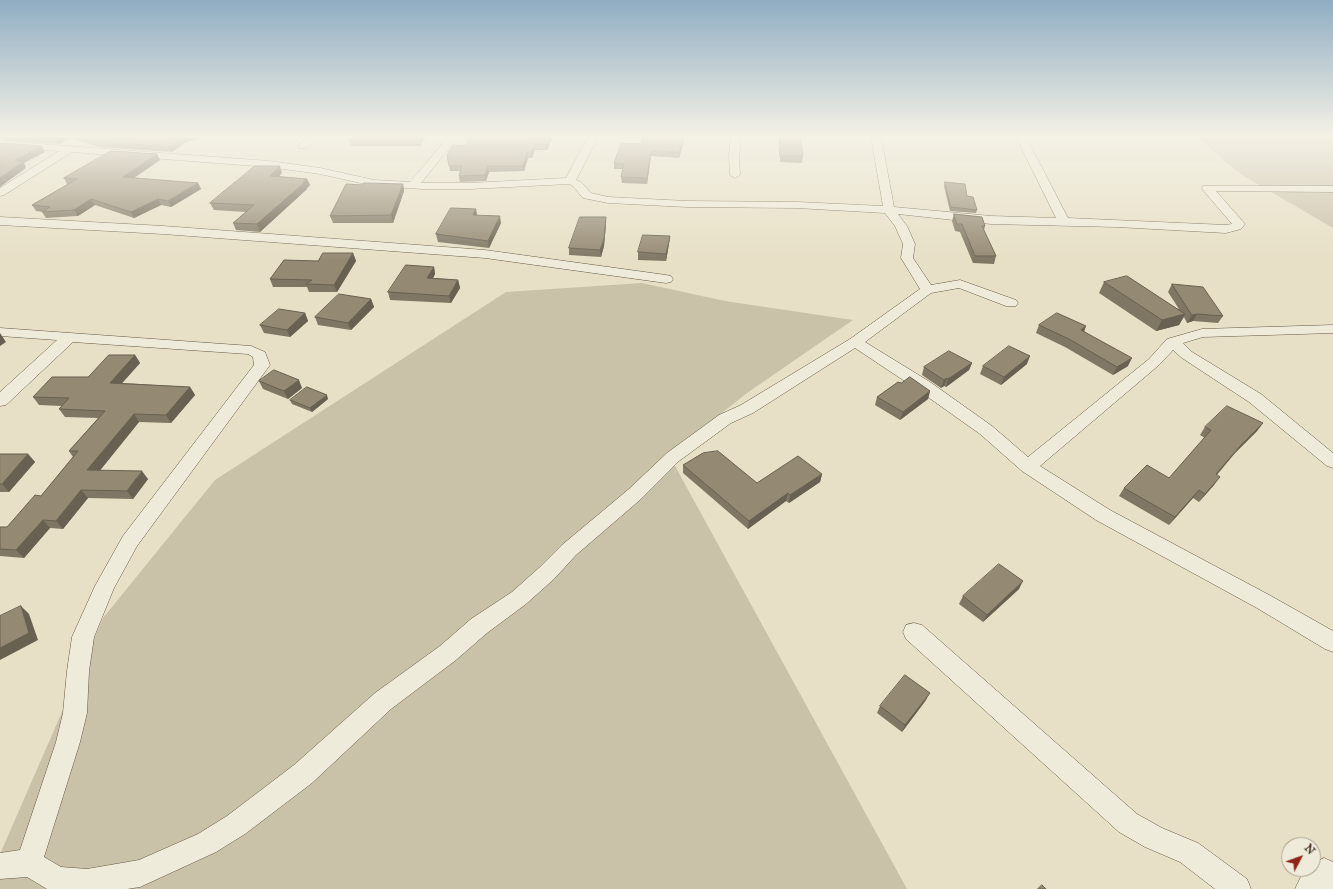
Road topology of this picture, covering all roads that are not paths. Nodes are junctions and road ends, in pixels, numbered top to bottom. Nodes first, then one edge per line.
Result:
1 (23, 178) edge
2 (354, 178) edge
3 (419, 178) edge
4 (883, 178) edge
5 (1042, 178) edge
6 (570, 181) joint
7 (413, 185) junction
8 (1333, 188) edge
9 (0, 193) edge
10 (889, 210) junction
11 (0, 221) edge
12 (1064, 222) junction
13 (666, 279) dead end
14 (927, 290) junction
15 (1011, 303) dead end
16 (1333, 329) edge
17 (0, 332) edge
18 (68, 338) junction
19 (855, 342) junction
20 (1172, 342) junction
21 (0, 401) edge
22 (1333, 462) edge
23 (1028, 467) junction
24 (914, 632) dead end
25 (1333, 642) edge
26 (29, 863) junction
27 (0, 866) edge
28 (132, 881) edge
29 (1237, 889) edge

1 - 9 street
2 - 7 street
3 - 7 street
4 - 10 street
5 - 12 street
6 - 7 street
6 - 10 street
8 - 12 street
10 - 12 street
10 - 14 street
11 - 13 street
14 - 15 street
14 - 19 street
16 - 20 street
17 - 18 street
18 - 21 street
18 - 26 street
19 - 23 street
19 - 28 street
20 - 22 street
20 - 23 street
23 - 25 street
24 - 29 street
26 - 27 street
26 - 28 street

